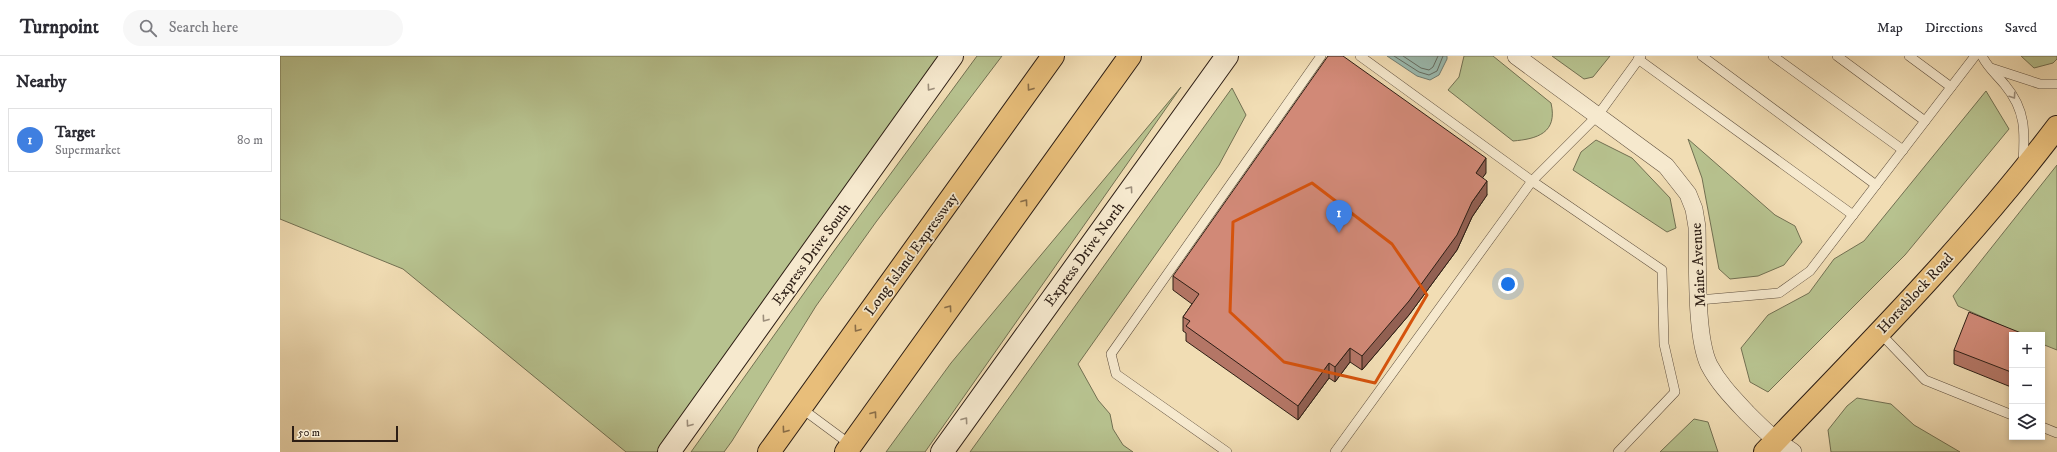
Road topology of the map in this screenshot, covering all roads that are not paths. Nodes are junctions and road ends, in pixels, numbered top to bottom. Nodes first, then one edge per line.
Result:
1 (952, 56) edge
2 (1053, 56) edge
3 (1130, 56) edge
4 (1137, 56) edge
5 (1227, 56) edge
6 (1234, 56) edge
7 (1322, 56) edge
8 (1360, 56) edge
9 (1516, 56) edge
10 (1702, 56) edge
11 (1773, 56) edge
12 (1837, 56) edge
13 (1909, 56) edge
14 (1975, 56) edge
15 (1982, 56) edge
16 (1640, 58) edge
17 (1988, 67) junction
18 (2057, 84) edge
19 (1951, 87) junction
20 (1598, 115) junction
21 (1084, 119) junction
22 (1925, 121) junction
23 (1175, 127) junction
24 (2057, 127) edge
25 (1903, 150) junction
26 (2022, 171) junction
27 (1532, 181) junction
28 (1876, 185) junction
29 (1854, 215) junction
30 (1699, 300) junction
31 (1879, 332) junction
32 (801, 408) junction
33 (2009, 414) edge
34 (2045, 428) edge
35 (2057, 433) edge
36 (1778, 448) edge
37 (849, 449) edge
38 (669, 452) edge
39 (769, 452) edge
40 (942, 452) edge
41 (1227, 452) edge
42 (1335, 452) edge
43 (1618, 452) edge

1 -> 38 main road, Express Drive South
2 -> 32 main road, Long Island Expressway
3 - 21 main road
4 - 21 main road
5 - 23 main road, Express Drive North
6 - 23 street
7 - 41 lane
8 - 27 lane
9 - 20 street, Maine Avenue
10 - 28 lane
11 - 25 lane
12 - 22 lane
13 - 19 lane
14 - 19 lane
15 - 17 lane
16 - 20 lane
16 - 29 lane
17 - 18 lane
17 -> 26 lane
19 - 22 lane
20 - 27 lane
20 - 30 street, Maine Avenue
37 -> 21 main road
22 - 25 lane
40 -> 23 main road, Express Drive North
24 - 26 main road, Horseblock Road
25 - 28 lane
26 - 31 main road, Horseblock Road
27 - 42 lane
27 - 43 lane
28 - 29 lane
29 - 30 lane
30 - 36 street, Maine Avenue
31 - 33 lane
31 - 36 main road, Horseblock Road
32 - 37 lane
32 -> 39 main road, Long Island Expressway
34 - 35 lane

